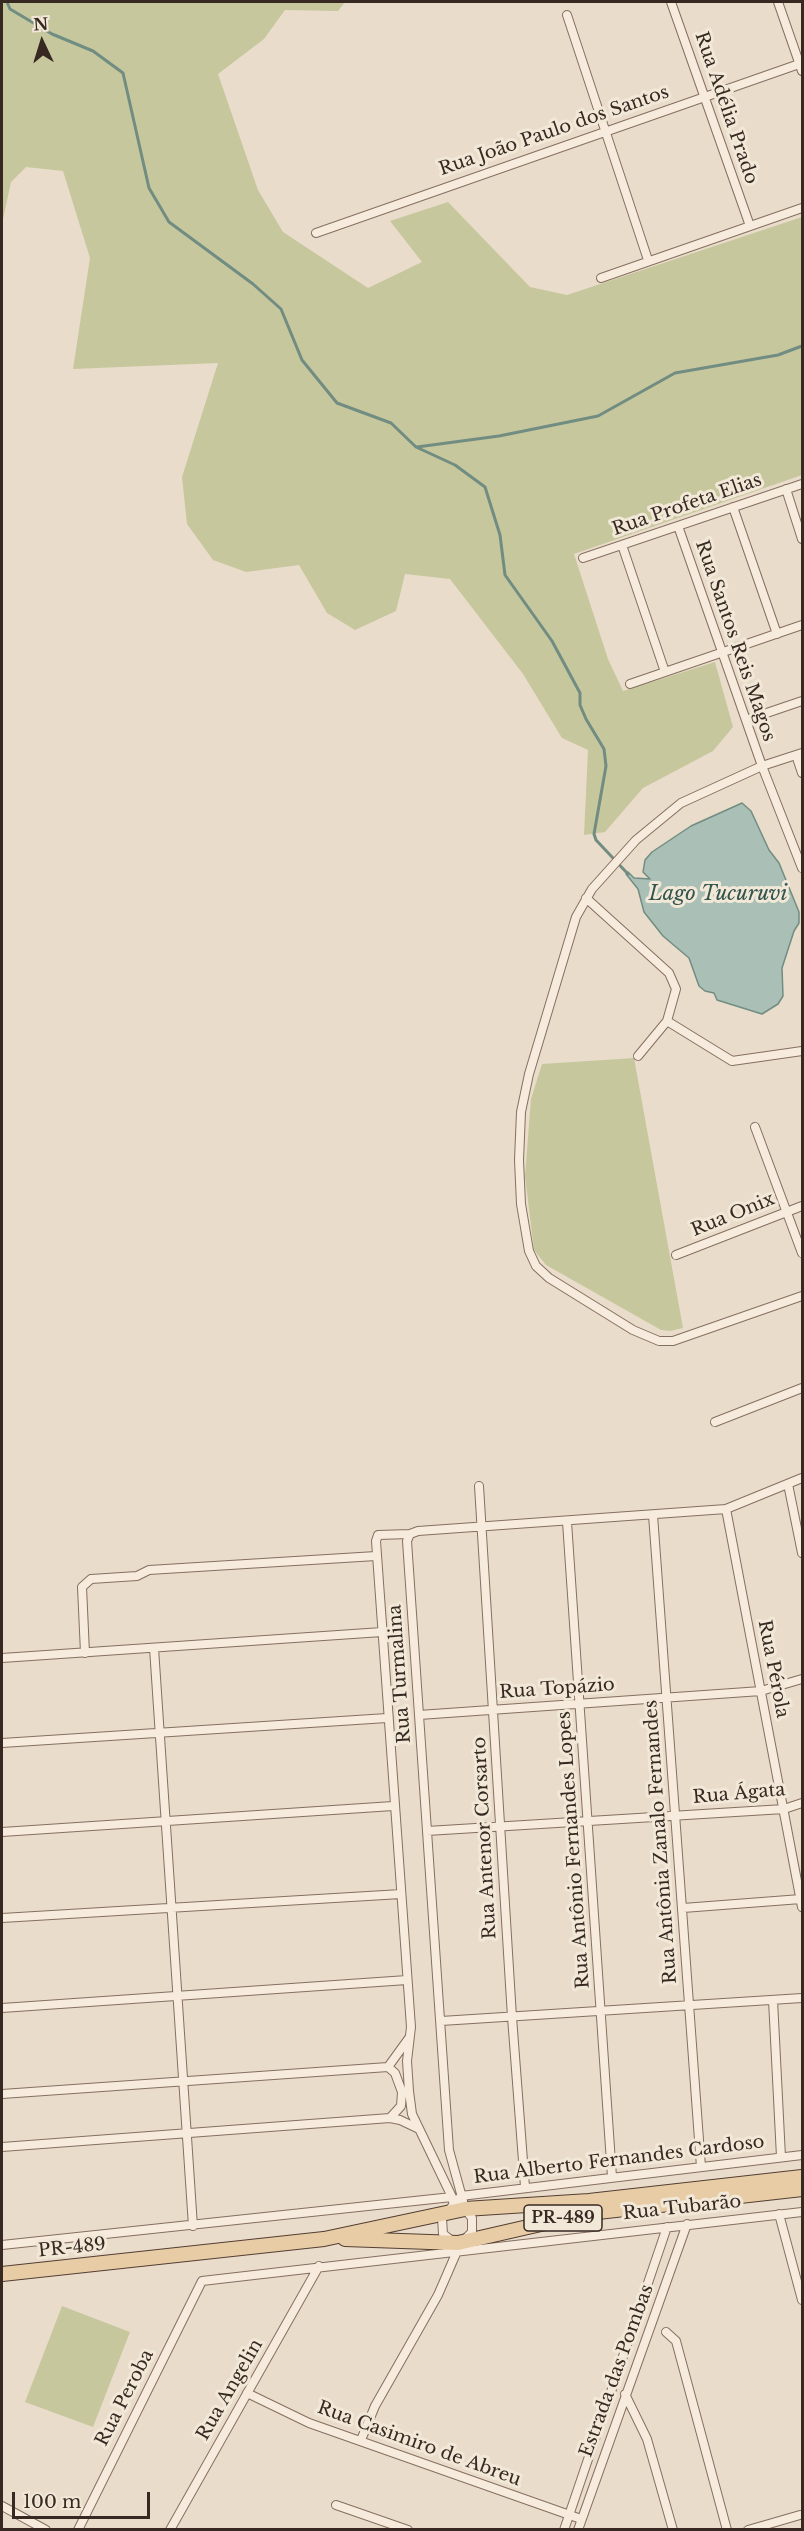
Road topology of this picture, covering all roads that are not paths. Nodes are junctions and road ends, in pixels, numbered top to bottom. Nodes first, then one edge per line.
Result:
1 (671, 2) edge
2 (778, 2) edge
3 (567, 15) dead end
4 (802, 66) edge
5 (704, 96) junction
6 (604, 131) junction
7 (802, 208) edge
8 (750, 226) junction
9 (316, 233) dead end
10 (648, 260) junction
11 (601, 278) dead end
12 (802, 484) edge
13 (786, 489) junction
14 (734, 507) junction
15 (678, 526) junction
16 (802, 539) edge
17 (622, 545) junction
18 (583, 558) dead end
19 (802, 626) edge
20 (777, 634) junction
21 (722, 653) junction
22 (665, 672) junction
23 (630, 684) dead end
24 (802, 701) edge
25 (746, 720) junction
26 (799, 754) edge
27 (762, 766) junction
28 (802, 773) edge
29 (802, 868) edge
30 (586, 898) junction
31 (667, 1021) junction
32 (802, 1051) edge
33 (638, 1056) dead end
34 (755, 1127) dead end
35 (802, 1206) edge
36 (787, 1211) junction
37 (802, 1253) edge
38 (676, 1255) dead end
39 (802, 1296) edge
40 (802, 1388) edge
41 (715, 1422) dead end
42 (802, 1479) edge
43 (788, 1484) junction
44 (479, 1486) dead end
45 (726, 1509) junction
46 (652, 1515) junction
47 (567, 1521) junction
48 (481, 1527) junction
49 (410, 1534) junction
50 (802, 1553) edge
51 (376, 1556) junction
52 (382, 1632) junction
53 (154, 1648) junction
54 (85, 1653) junction
55 (2, 1658) edge
56 (802, 1679) edge
57 (761, 1691) junction
58 (668, 1698) junction
59 (581, 1705) junction
60 (494, 1710) junction
61 (419, 1715) junction
62 (387, 1718) junction
63 (160, 1733) junction
64 (2, 1743) edge
65 (802, 1803) edge
66 (393, 1806) junction
67 (784, 1809) junction
68 (676, 1816) junction
69 (166, 1821) junction
70 (588, 1821) junction
71 (501, 1827) junction
72 (2, 1832) edge
73 (427, 1832) junction
74 (401, 1894) junction
75 (802, 1903) edge
76 (172, 1907) junction
77 (682, 1908) junction
78 (2, 1918) edge
79 (407, 1980) junction
80 (178, 1996) junction
81 (802, 1998) edge
82 (773, 2000) junction
83 (689, 2006) junction
84 (2, 2008) edge
85 (601, 2011) junction
86 (512, 2017) junction
87 (441, 2022) junction
88 (410, 2037) junction
89 (388, 2067) junction
90 (184, 2081) junction
91 (2, 2094) edge
92 (390, 2118) junction
93 (419, 2129) junction
94 (187, 2134) junction
95 (2, 2147) edge
96 (802, 2155) edge
97 (781, 2157) junction
98 (701, 2167) junction
99 (612, 2177) junction
100 (802, 2177) edge
101 (525, 2187) junction
102 (802, 2189) edge
103 (455, 2202) junction
104 (802, 2212) edge
105 (779, 2214) junction
106 (687, 2224) junction
107 (193, 2226) junction
108 (667, 2227) junction
109 (324, 2239) junction
110 (2, 2245) edge
111 (458, 2247) junction
112 (320, 2266) junction
113 (2, 2274) edge
114 (202, 2281) joint
115 (802, 2300) edge
116 (660, 2326) junction
117 (247, 2393) junction
118 (626, 2394) junction
119 (360, 2440) junction
120 (336, 2505) dead end
121 (2, 2506) edge
122 (569, 2515) junction
123 (800, 2515) dead end
124 (581, 2519) junction
125 (46, 2529) edge
126 (78, 2529) edge
127 (170, 2529) edge
128 (408, 2529) edge
129 (564, 2529) edge
130 (578, 2529) edge
131 (673, 2529) edge
132 (727, 2529) edge
133 (748, 2529) edge

1 - 5 street, Rua Adélia Prado
2 - 4 street
3 - 6 street
4 - 5 street, Rua João Paulo dos Santos
5 - 6 street, Rua João Paulo dos Santos
5 - 8 street, Rua Adélia Prado
6 - 9 street, Rua João Paulo dos Santos
6 - 10 street
7 - 8 street
8 - 10 street
10 - 11 street
12 - 13 street, Rua Profeta Elias
13 - 14 street, Rua Profeta Elias
13 - 16 street
14 - 15 street, Rua Profeta Elias
14 - 20 street
15 - 17 street, Rua Profeta Elias
15 - 21 street, Rua Santos Reis Magos
17 - 18 street, Rua Profeta Elias
17 - 22 street
19 - 20 street
20 - 21 street
21 - 22 street
21 - 25 street, Rua Santos Reis Magos
22 - 23 street
24 - 25 street
25 - 27 street, Rua Santos Reis Magos
26 - 27 street
26 - 28 street
27 - 29 street, Rua Santos Reis Magos
27 - 30 street
30 - 31 street
30 - 39 street
31 - 32 street
31 - 33 street
34 - 36 street
35 - 36 street, Rua Onix
36 - 37 street
36 - 38 street, Rua Onix
40 - 41 street
42 - 43 street
43 - 45 street
43 - 50 street
44 - 48 street, Rua Antenor Corsarto
45 - 46 street
45 - 57 street, Rua Pérola
46 - 47 street
46 - 58 street, Rua Antônia Zanalo Fernandes
47 - 48 street
47 - 59 street, Rua Antônio Fernandes Lopes
48 - 49 street
48 - 60 street, Rua Antenor Corsarto
49 - 51 street
49 - 61 street, Rua Turmalina
51 - 52 street
51 - 54 street
52 - 53 street
52 - 62 street
53 - 54 street
53 - 63 street
54 - 55 street
56 - 57 street, Rua Topázio
57 - 58 street, Rua Topázio
57 - 67 street, Rua Pérola
58 - 59 street, Rua Topázio
58 - 68 street, Rua Antônia Zanalo Fernandes
59 - 60 street, Rua Topázio
59 - 70 street, Rua Antônio Fernandes Lopes
60 - 61 street, Rua Topázio
60 - 71 street, Rua Antenor Corsarto
61 - 73 street, Rua Turmalina
62 - 63 street
62 - 66 street
63 - 64 street
63 - 69 street
65 - 67 street, Rua Ágata
66 - 69 street
66 - 74 street
67 - 68 street, Rua Ágata
67 - 75 street, Rua Pérola
68 - 70 street, Rua Ágata
68 - 77 street, Rua Antônia Zanalo Fernandes
69 - 72 street
69 - 76 street
70 - 71 street, Rua Ágata
70 - 85 street, Rua Antônio Fernandes Lopes
71 - 73 street, Rua Ágata
71 - 86 street, Rua Antenor Corsarto
73 - 87 street, Rua Turmalina
74 - 76 street
74 - 79 street
75 - 77 street
76 - 78 street
76 - 80 street
77 - 83 street, Rua Antônia Zanalo Fernandes
79 - 80 street
79 - 88 street
80 - 84 street
80 - 90 street
81 - 82 street
82 - 83 street
82 - 97 street
83 - 85 street
83 - 98 street, Rua Antônia Zanalo Fernandes
85 - 86 street
85 - 99 street, Rua Antônio Fernandes Lopes
86 - 87 street
86 - 101 street, Rua Antenor Corsarto
87 - 103 street, Rua Turmalina
88 - 89 street
88 - 93 street
89 - 90 street
89 - 92 street
90 - 91 street
90 - 94 street
92 - 93 street
92 - 94 street
93 - 103 street
94 - 95 street
94 - 107 street
96 - 97 street, Rua Alberto Fernandes Cardoso
97 - 98 street, Rua Alberto Fernandes Cardoso
98 - 99 street, Rua Alberto Fernandes Cardoso
99 - 101 street, Rua Alberto Fernandes Cardoso
100 - 103 main road, PR-489 / PR-489
101 - 103 street, Rua Alberto Fernandes Cardoso
102 - 111 main road, PR-489 / PR-489
103 - 107 street, Rua Alberto Fernandes Cardoso
103 - 109 main road, PR-489 / PR-489
103 - 111 street
103 - 111 street
104 - 105 street, Rua Tubarão
105 - 106 street, Rua Tubarão
105 - 115 street
106 - 108 street, Rua Tubarão
106 - 116 street, Estrada das Pombas
107 - 110 street, Rua Alberto Fernandes Cardoso
108 - 111 street, Rua Tubarão
108 - 122 street
109 - 111 main road, PR-489 / PR-489
109 - 113 main road, PR-489 / PR-489
111 - 112 street, Rua Tubarão
111 - 119 street
112 - 114 street, Rua Tubarão
112 - 117 street, Rua Angelin
114 - 126 street, Rua Peroba
116 - 118 street, Estrada das Pombas
116 - 132 street
117 - 119 street, Rua Casimiro de Abreu
117 - 127 street, Rua Angelin
118 - 124 street, Estrada das Pombas
118 - 131 street
119 - 122 street, Rua Casimiro de Abreu
120 - 128 street
121 - 125 street
122 - 124 street, Rua Casimiro de Abreu
122 - 129 street
123 - 133 street
124 - 130 street, Estrada das Pombas

